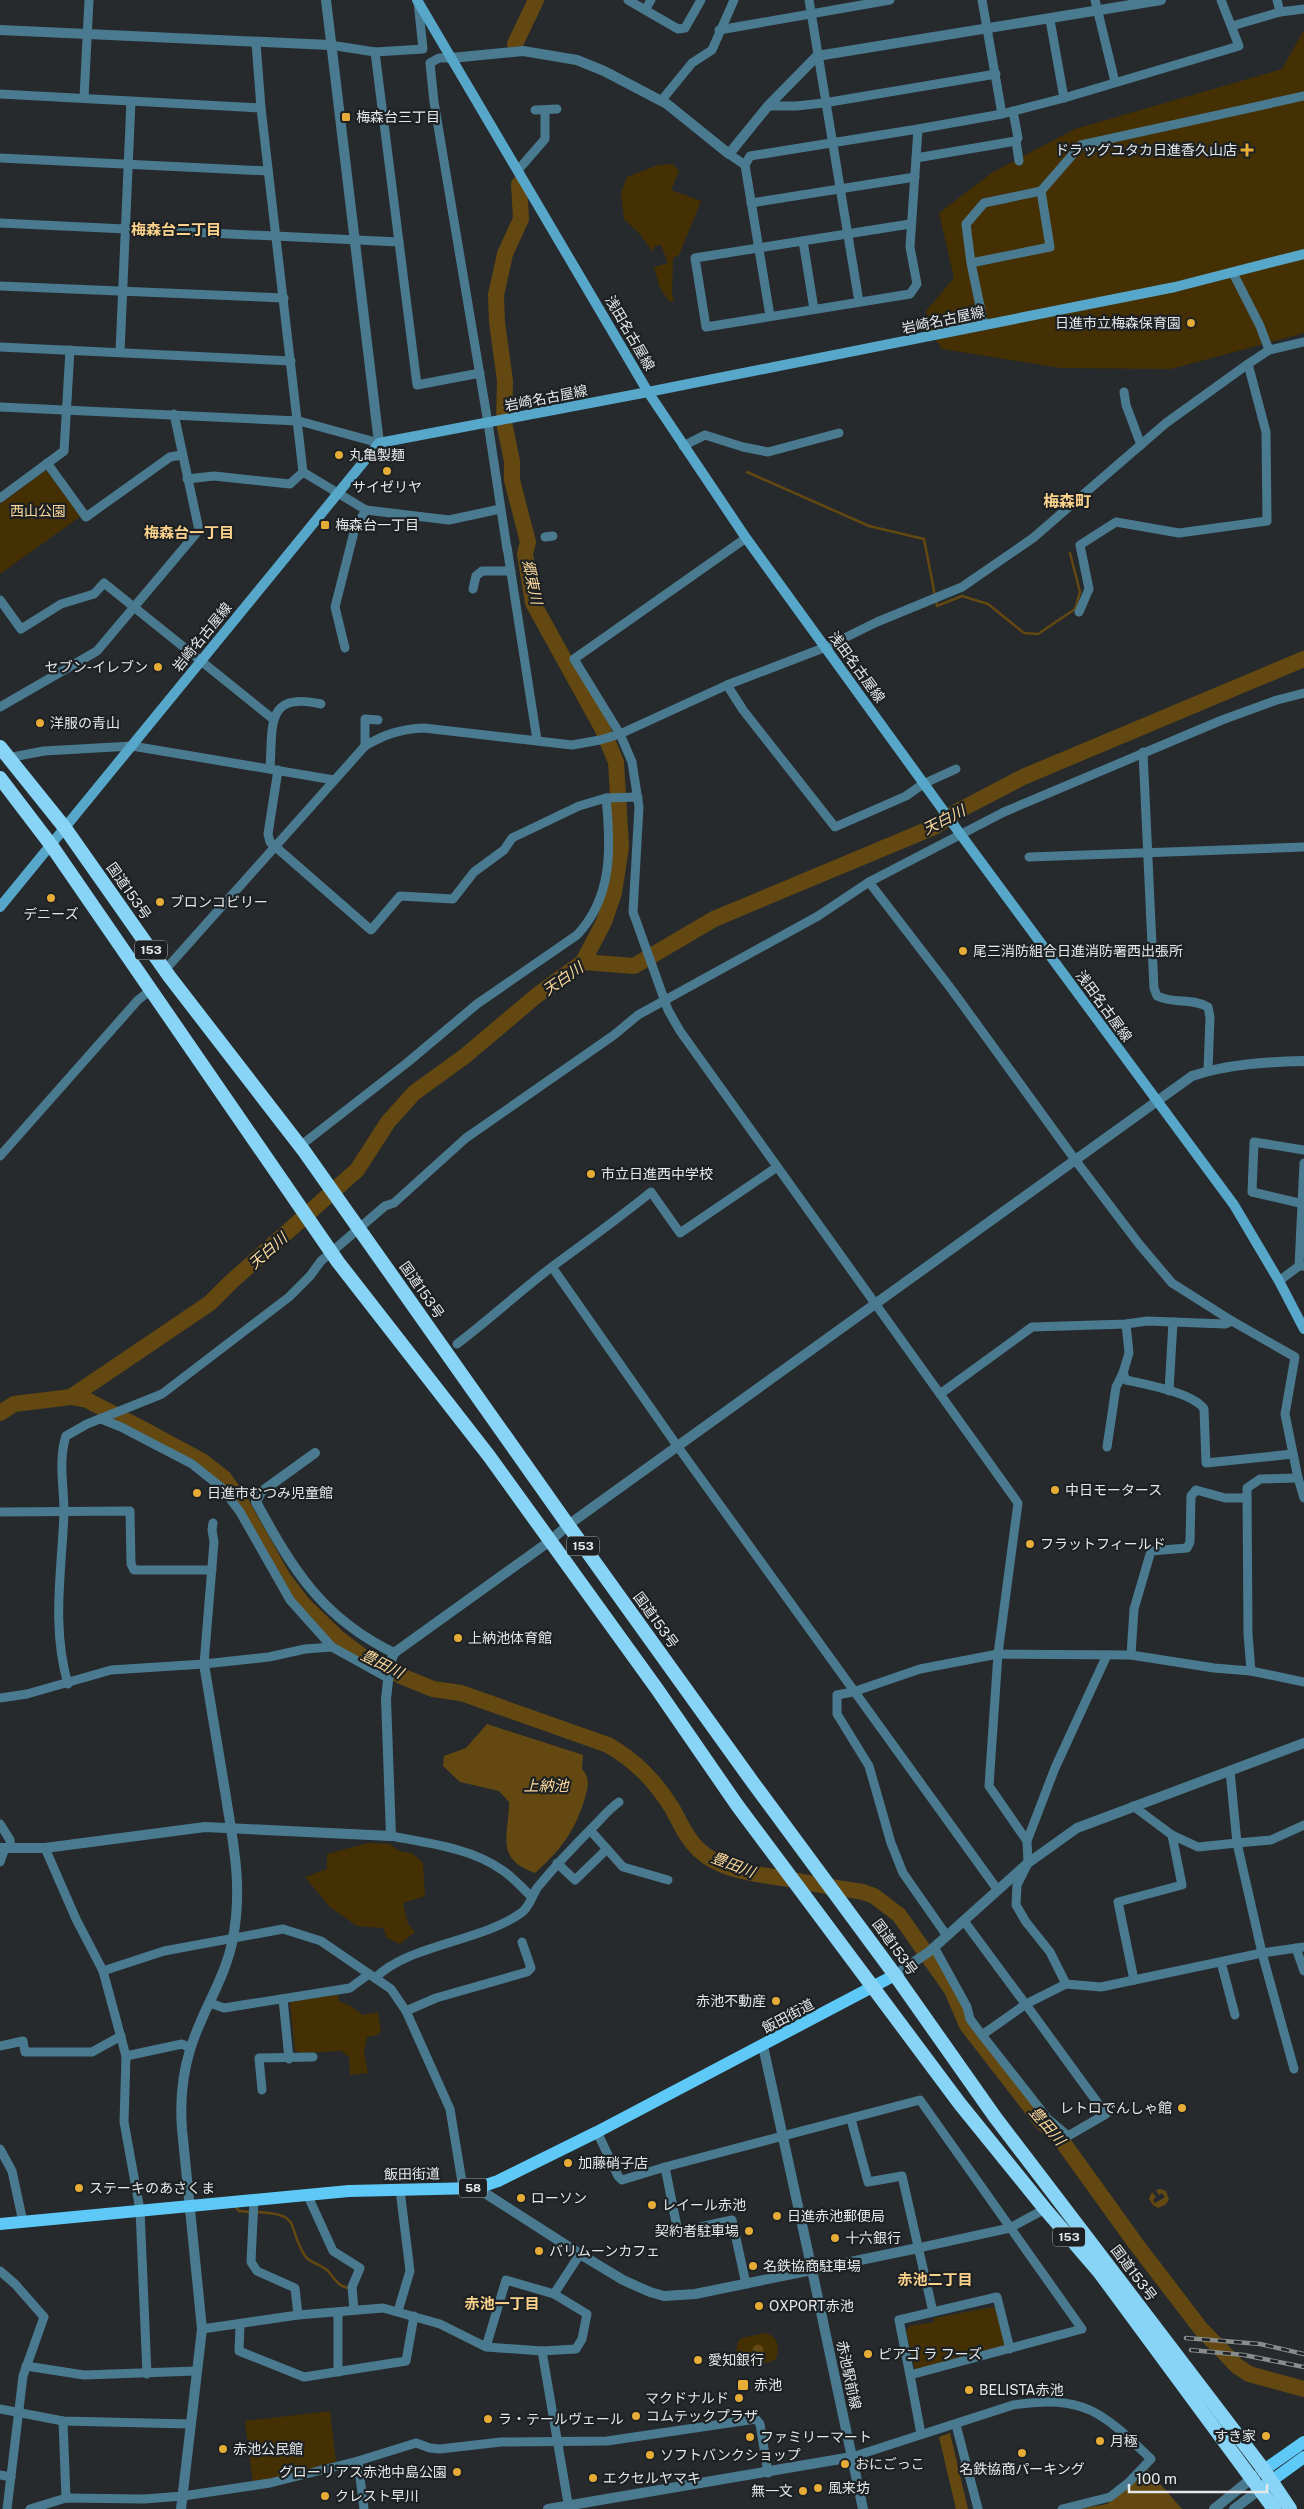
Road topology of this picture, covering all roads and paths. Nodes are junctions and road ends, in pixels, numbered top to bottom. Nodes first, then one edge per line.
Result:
1 (89, 0) edge
2 (326, 0) edge
3 (628, 0) edge
4 (651, 0) edge
5 (701, 0) edge
6 (734, 0) edge
7 (809, 0) edge
8 (890, 0) edge
9 (982, 0) edge
10 (1095, 0) edge
11 (1161, 0) edge
12 (1221, 0) edge
13 (1277, 0) edge
14 (417, 1) edge
15 (1304, 9) edge
16 (645, 10) junction
17 (1097, 11) junction
18 (1280, 12) junction
19 (811, 13) junction
20 (1050, 20) junction
21 (1232, 26) junction
22 (0, 30) edge
23 (719, 30) junction
24 (987, 30) junction
25 (87, 35) junction
26 (256, 43) junction
27 (330, 45) junction
28 (375, 52) junction
29 (817, 56) junction
30 (451, 58) junction
31 (996, 74) junction
32 (1115, 82) junction
33 (0, 94) edge
34 (1304, 96) edge
35 (84, 98) junction
36 (1064, 98) junction
37 (131, 101) junction
38 (661, 101) junction
39 (824, 103) junction
40 (768, 106) junction
41 (261, 108) junction
42 (557, 109) dead end
43 (535, 110) dead end
44 (545, 110) junction
45 (1013, 111) junction
46 (1002, 114) junction
47 (918, 129) junction
48 (1016, 142) junction
49 (833, 144) junction
50 (729, 154) junction
51 (0, 158) edge
52 (916, 158) junction
53 (1019, 161) dead end
54 (128, 165) junction
55 (745, 165) junction
56 (518, 170) junction
57 (268, 171) junction
58 (915, 177) junction
59 (840, 188) junction
60 (1041, 191) junction
61 (751, 203) junction
62 (0, 224) edge
63 (910, 224) junction
64 (125, 230) junction
65 (848, 234) junction
66 (276, 237) junction
67 (356, 240) junction
68 (803, 241) junction
69 (399, 242) junction
70 (758, 248) junction
71 (1304, 254) edge
72 (971, 263) junction
73 (1234, 273) junction
74 (0, 286) edge
75 (122, 292) junction
76 (284, 298) junction
77 (860, 302) junction
78 (814, 309) junction
79 (770, 316) junction
80 (984, 325) junction
81 (1304, 342) edge
82 (0, 347) edge
83 (70, 350) junction
84 (1269, 350) junction
85 (120, 352) junction
86 (291, 361) junction
87 (1248, 364) junction
88 (480, 373) junction
89 (648, 392) junction
90 (1124, 392) dead end
91 (0, 407) edge
92 (67, 410) junction
93 (174, 414) junction
94 (299, 421) junction
95 (489, 423) junction
96 (839, 433) dead end
97 (379, 443) junction
98 (1141, 445) junction
99 (683, 446) junction
100 (182, 455) junction
101 (47, 463) junction
102 (304, 472) junction
103 (187, 479) junction
104 (337, 494) junction
105 (0, 498) edge
106 (500, 509) junction
107 (366, 510) junction
108 (746, 538) junction
109 (511, 571) junction
110 (473, 589) dead end
111 (0, 600) edge
112 (134, 607) junction
113 (1079, 612) dead end
114 (345, 648) dead end
115 (826, 648) junction
116 (200, 660) junction
117 (727, 685) junction
118 (1304, 693) edge
119 (322, 704) dead end
120 (0, 707) edge
121 (273, 720) junction
122 (378, 720) dead end
123 (620, 734) junction
124 (537, 740) junction
125 (132, 746) junction
126 (365, 746) junction
127 (1143, 752) junction
128 (4, 753) edge
129 (274, 769) junction
130 (956, 769) dead end
131 (0, 778) edge
132 (334, 780) junction
133 (923, 784) junction
134 (638, 797) junction
135 (606, 798) junction
136 (65, 828) junction
137 (961, 835) junction
138 (51, 845) junction
139 (275, 846) junction
140 (1304, 847) edge
141 (1149, 852) junction
142 (1029, 857) dead end
143 (869, 882) junction
144 (0, 907) edge
145 (165, 970) junction
146 (151, 990) junction
147 (663, 997) junction
148 (1304, 1062) edge
149 (1208, 1070) junction
150 (1156, 1101) junction
151 (302, 1148) junction
152 (1304, 1150) edge
153 (0, 1156) edge
154 (1076, 1161) junction
155 (1304, 1163) edge
156 (777, 1167) junction
157 (1302, 1204) edge
158 (1302, 1266) edge
159 (552, 1267) junction
160 (1279, 1281) junction
161 (874, 1305) junction
162 (1232, 1321) junction
163 (1173, 1322) junction
164 (1126, 1324) junction
165 (1304, 1330) edge
166 (457, 1344) dead end
167 (1304, 1352) edge
168 (1295, 1356) junction
169 (1123, 1373) junction
170 (1169, 1391) junction
171 (940, 1394) junction
172 (103, 1418) junction
173 (678, 1447) junction
174 (1107, 1447) dead end
175 (314, 1453) dead end
176 (1293, 1454) junction
177 (1298, 1478) junction
178 (1247, 1498) junction
179 (1304, 1498) edge
180 (64, 1510) junction
181 (0, 1512) edge
182 (213, 1523) dead end
183 (568, 1525) junction
184 (550, 1541) junction
185 (212, 1570) junction
186 (332, 1647) junction
187 (998, 1654) junction
188 (1107, 1655) junction
189 (1131, 1655) junction
190 (392, 1658) junction
191 (204, 1664) junction
192 (1251, 1672) junction
193 (388, 1676) junction
194 (1304, 1682) edge
195 (68, 1684) junction
196 (853, 1692) junction
197 (0, 1698) edge
198 (1304, 1743) edge
199 (1230, 1771) junction
200 (619, 1802) dead end
201 (1133, 1806) junction
202 (0, 1824) edge
203 (1304, 1825) edge
204 (231, 1827) junction
205 (590, 1830) junction
206 (391, 1836) junction
207 (1172, 1836) junction
208 (1027, 1841) junction
209 (1237, 1843) junction
210 (5, 1848) edge
211 (45, 1848) junction
212 (607, 1849) junction
213 (0, 1862) edge
214 (557, 1863) junction
215 (1028, 1864) junction
216 (668, 1880) dead end
217 (997, 1889) junction
218 (531, 1896) junction
219 (964, 1921) junction
220 (947, 1936) junction
221 (233, 1940) junction
222 (522, 1942) dead end
223 (1300, 1948) edge
224 (932, 1949) junction
225 (1262, 1953) junction
226 (1221, 1962) junction
227 (103, 1971) junction
228 (1304, 1971) edge
229 (898, 1974) junction
230 (372, 1976) junction
231 (1134, 1980) junction
232 (1066, 1984) junction
233 (874, 1987) junction
234 (283, 1999) junction
235 (210, 2003) junction
236 (1026, 2004) junction
237 (406, 2011) junction
238 (1235, 2015) dead end
239 (982, 2034) junction
240 (121, 2036) junction
241 (0, 2046) edge
242 (763, 2046) junction
243 (190, 2048) junction
244 (126, 2056) junction
245 (313, 2057) dead end
246 (289, 2059) junction
247 (1294, 2069) dead end
248 (262, 2090) dead end
249 (851, 2119) junction
250 (597, 2132) junction
251 (784, 2136) junction
252 (0, 2149) edge
253 (665, 2167) junction
254 (463, 2188) junction
255 (477, 2188) junction
256 (400, 2190) junction
257 (307, 2194) junction
258 (254, 2199) junction
259 (190, 2204) junction
260 (1044, 2209) junction
261 (140, 2210) junction
262 (23, 2222) junction
263 (0, 2224) edge
264 (1010, 2228) junction
265 (918, 2248) junction
266 (580, 2254) junction
267 (812, 2270) junction
268 (0, 2271) edge
269 (746, 2284) junction
270 (554, 2294) junction
271 (354, 2310) junction
272 (398, 2311) junction
273 (933, 2312) junction
274 (338, 2313) junction
275 (298, 2315) junction
276 (414, 2316) junction
277 (240, 2324) junction
278 (202, 2329) junction
279 (486, 2347) junction
280 (1010, 2349) junction
281 (542, 2351) junction
282 (26, 2366) junction
283 (196, 2371) junction
284 (338, 2372) junction
285 (147, 2374) junction
286 (910, 2375) junction
287 (0, 2409) edge
288 (19, 2414) junction
289 (63, 2421) junction
290 (190, 2424) junction
291 (956, 2425) junction
292 (921, 2434) junction
293 (558, 2441) junction
294 (1304, 2442) edge
295 (852, 2457) junction
296 (1304, 2457) edge
297 (358, 2461) junction
298 (768, 2473) junction
299 (0, 2475) edge
300 (1267, 2476) junction
301 (11, 2477) junction
302 (1255, 2485) junction
303 (183, 2496) junction
304 (66, 2498) junction
305 (569, 2507) edge
306 (7, 2509) edge
307 (30, 2509) edge
308 (181, 2509) edge
309 (364, 2509) edge
310 (548, 2509) edge
311 (863, 2509) edge
312 (978, 2509) edge
313 (1062, 2509) edge
314 (1214, 2509) edge
315 (1234, 2509) edge
316 (1274, 2509) edge
317 (1290, 2509) edge

1 - 25 street
2 - 27 street
3 - 16 street
4 - 16 street
5 - 16 street
6 - 23 street
7 - 19 street
8 - 19 street
9 - 24 street
10 - 17 street
11 - 17 street
12 - 21 street
13 - 18 street
14 - 28 street
14 - 30 main road, 浅田名古屋線
15 - 18 street
17 - 20 street
17 - 32 street
18 - 21 street
19 - 23 street
19 - 29 street
20 - 24 street
20 - 36 street
21 - 32 street
22 - 25 street
23 - 38 street
24 - 29 street
24 - 31 street
25 - 26 street
25 - 35 street
26 - 27 street
26 - 41 street
27 - 28 street
27 - 67 street
28 - 69 street
29 - 39 street
29 - 40 street
30 - 38 street
30 - 56 main road, 浅田名古屋線
30 - 88 street
31 - 39 street
31 - 46 street
32 - 36 street
33 - 35 street
34 - 60 street
35 - 37 street
36 - 45 street
37 - 41 street
37 - 54 street
38 - 50 street
39 - 40 street
39 - 49 street
40 - 50 street
41 - 57 street
42 - 44 street
43 - 44 street
44 - 56 street
45 - 46 street
45 - 48 street
46 - 47 street
47 - 49 street
47 - 52 street
48 - 52 street
48 - 53 street
49 - 55 street
49 - 59 street
50 - 55 street
51 - 54 street
52 - 58 street
54 - 57 street
54 - 64 street
55 - 61 street
56 - 89 main road, 浅田名古屋線
57 - 66 street
58 - 59 street
58 - 63 street
59 - 61 street
59 - 65 street
60 - 72 street
60 - 72 street
61 - 70 street
62 - 64 street
63 - 65 street
63 - 77 street
64 - 66 street
64 - 75 street
65 - 68 street
65 - 77 street
66 - 67 street
66 - 76 street
67 - 69 street
67 - 97 street
68 - 70 street
68 - 78 street
69 - 88 street
70 - 79 street
70 - 79 street
71 - 73 main road, 岩崎名古屋線
72 - 80 street
73 - 80 main road, 岩崎名古屋線
73 - 84 street
74 - 75 street
75 - 76 street
75 - 85 street
76 - 86 street
77 - 78 street
78 - 79 street
80 - 89 main road, 岩崎名古屋線
81 - 84 street
82 - 83 street
83 - 85 street
83 - 92 street
84 - 87 street
85 - 86 street
86 - 94 street
87 - 98 street
87 - 113 street
88 - 95 street
89 - 95 main road, 岩崎名古屋線
89 - 99 main road, 浅田名古屋線
90 - 98 street
91 - 92 street
92 - 93 street
92 - 101 street
93 - 94 street
93 - 100 street
94 - 97 street
94 - 102 street
95 - 97 main road, 岩崎名古屋線
95 - 106 street
96 - 99 street
97 - 104 main road, 岩崎名古屋線
98 - 115 street
99 - 108 main road, 浅田名古屋線
100 - 101 street
100 - 103 street
101 - 105 street
102 - 103 street
102 - 104 street
103 - 112 street
104 - 107 street
104 - 116 main road, 岩崎名古屋線
106 - 107 street
106 - 109 street
107 - 114 street
108 - 115 main road, 浅田名古屋線
108 - 123 street
109 - 110 street
109 - 124 street
111 - 112 street
112 - 116 street
112 - 120 street
115 - 117 street
115 - 133 main road, 浅田名古屋線
116 - 121 street
116 - 125 main road, 岩崎名古屋線
117 - 123 street
117 - 133 street
118 - 127 street
119 - 121 street
121 - 129 street
122 - 126 street
123 - 124 street
123 - 134 street
124 - 126 street
125 - 128 street
125 - 129 street
125 - 136 main road, 岩崎名古屋線
126 - 132 street
127 - 137 street
127 - 141 street
128 - 136 highway, 国道153号 / 153
129 - 132 street
129 - 139 street
130 - 133 street
131 - 138 highway, 国道153号 / 153
132 - 139 street
133 - 137 main road, 浅田名古屋線
134 - 135 street
134 - 147 street
135 - 139 street
135 - 151 street
136 - 138 main road, 岩崎名古屋線
136 - 145 highway, 国道153号 / 153
137 - 143 street
137 - 150 main road, 浅田名古屋線
138 - 144 main road, 岩崎名古屋線
138 - 146 highway, 国道153号 / 153
139 - 145 street
140 - 141 street
141 - 142 street
141 - 149 street
143 - 147 street
143 - 154 street
145 - 151 highway, 国道153号 / 153
146 - 153 street
146 - 184 highway, 国道153号 / 153
147 - 156 street
147 - 172 street
148 - 149 street
149 - 150 street
150 - 154 street
150 - 160 main road, 浅田名古屋線
151 - 183 highway, 国道153号 / 153
152 - 157 street
154 - 161 street
154 - 162 street
155 - 157 street
156 - 159 street
156 - 161 street
157 - 158 street
158 - 160 street
159 - 166 street
159 - 173 street
160 - 165 main road, 浅田名古屋線
161 - 171 street
161 - 173 street
162 - 163 street
162 - 168 street
163 - 164 street
163 - 170 street
164 - 169 street
164 - 171 street
167 - 168 street
168 - 176 street
169 - 170 street
169 - 174 street
170 - 176 street
171 - 187 street
172 - 180 street
172 - 186 street
173 - 183 street
173 - 196 street
175 - 190 street
176 - 177 street
177 - 178 street
177 - 179 street
178 - 189 street
178 - 192 street
180 - 181 street
180 - 185 street
180 - 195 street
182 - 185 street
183 - 184 street
183 - 229 highway, 国道153号 / 153
184 - 190 street
184 - 233 highway, 国道153号 / 153
185 - 191 street
186 - 191 street
186 - 193 street
187 - 188 street
187 - 196 street
187 - 208 street
188 - 189 street
188 - 208 street
189 - 192 street
190 - 193 street
191 - 195 street
191 - 204 street
192 - 194 street
193 - 206 street
195 - 197 street
196 - 217 street
196 - 220 street
198 - 199 street
199 - 201 street
199 - 209 street
200 - 205 street
201 - 207 street
201 - 215 street
202 - 210 street
203 - 209 street
204 - 206 street
204 - 211 street
204 - 221 street
205 - 212 street
205 - 214 street
206 - 218 street
207 - 209 street
207 - 231 street
208 - 215 street
209 - 225 street
210 - 211 street
210 - 213 street
211 - 227 street
212 - 214 street
212 - 216 street
214 - 218 street
215 - 217 street
215 - 232 street
217 - 219 street
218 - 230 street
219 - 220 street
219 - 236 street
220 - 224 street
221 - 227 street
221 - 230 street
221 - 235 street
222 - 237 street
223 - 225 street
223 - 228 street
224 - 229 street
224 - 239 street
225 - 226 street
225 - 247 street
226 - 231 street
226 - 238 street
227 - 240 street
229 - 233 main road, 飯田街道 / 58
229 - 300 highway, 国道153号 / 153
230 - 234 street
230 - 237 street
231 - 232 street
232 - 236 street
233 - 242 main road, 飯田街道 / 58
233 - 260 highway, 国道153号 / 153
234 - 235 street
234 - 246 street
235 - 243 street
236 - 239 street
236 - 239 street
237 - 254 street
240 - 241 street
240 - 244 street
242 - 250 main road, 飯田街道 / 58
242 - 251 street, 赤池駅前線
243 - 244 street
243 - 259 street
244 - 261 street
245 - 246 street
246 - 248 street
249 - 251 street
249 - 264 street
249 - 265 street
250 - 253 street
250 - 255 main road, 飯田街道 / 58
251 - 253 street
251 - 267 street, 赤池駅前線
252 - 262 street
253 - 269 street
254 - 255 main road, 飯田街道 / 58
254 - 256 main road, 飯田街道 / 58
255 - 266 street
256 - 257 main road, 飯田街道 / 58
256 - 272 street
257 - 258 main road, 飯田街道 / 58
257 - 271 street
258 - 259 main road, 飯田街道 / 58
258 - 275 street
259 - 261 main road, 飯田街道 / 58
259 - 278 street
260 - 264 street
260 - 302 highway, 国道153号 / 153
261 - 262 main road, 飯田街道 / 58
261 - 285 street
262 - 263 main road, 飯田街道 / 58
264 - 265 street
264 - 280 street
265 - 267 street
265 - 273 street
266 - 269 street
266 - 270 street
267 - 269 street
267 - 295 street, 赤池駅前線
268 - 282 street
270 - 279 street
270 - 281 street
271 - 272 street
271 - 274 street
272 - 276 street
273 - 280 street
273 - 286 street
274 - 275 street
274 - 284 street
275 - 277 street
276 - 279 street
276 - 284 street
277 - 278 street
277 - 284 street
278 - 283 street
279 - 281 street
280 - 286 street
281 - 293 street
282 - 285 street
282 - 288 street
283 - 285 street
283 - 290 street
286 - 292 street
287 - 288 street
288 - 289 street
288 - 301 street
289 - 290 street
289 - 304 street
290 - 303 street
291 - 292 street
291 - 312 street
291 - 313 street
292 - 295 street
293 - 297 street
293 - 298 street
293 - 305 street
294 - 300 main road
295 - 298 street
295 - 311 street, 赤池駅前線
296 - 300 main road
297 - 303 street
297 - 309 street
298 - 305 street
299 - 301 street
300 - 302 main road
300 - 317 highway, 国道153号 / 153
301 - 306 street
302 - 314 street
302 - 315 street
302 - 316 highway, 国道153号 / 153
303 - 304 street
303 - 308 street
304 - 307 street
305 - 310 street

